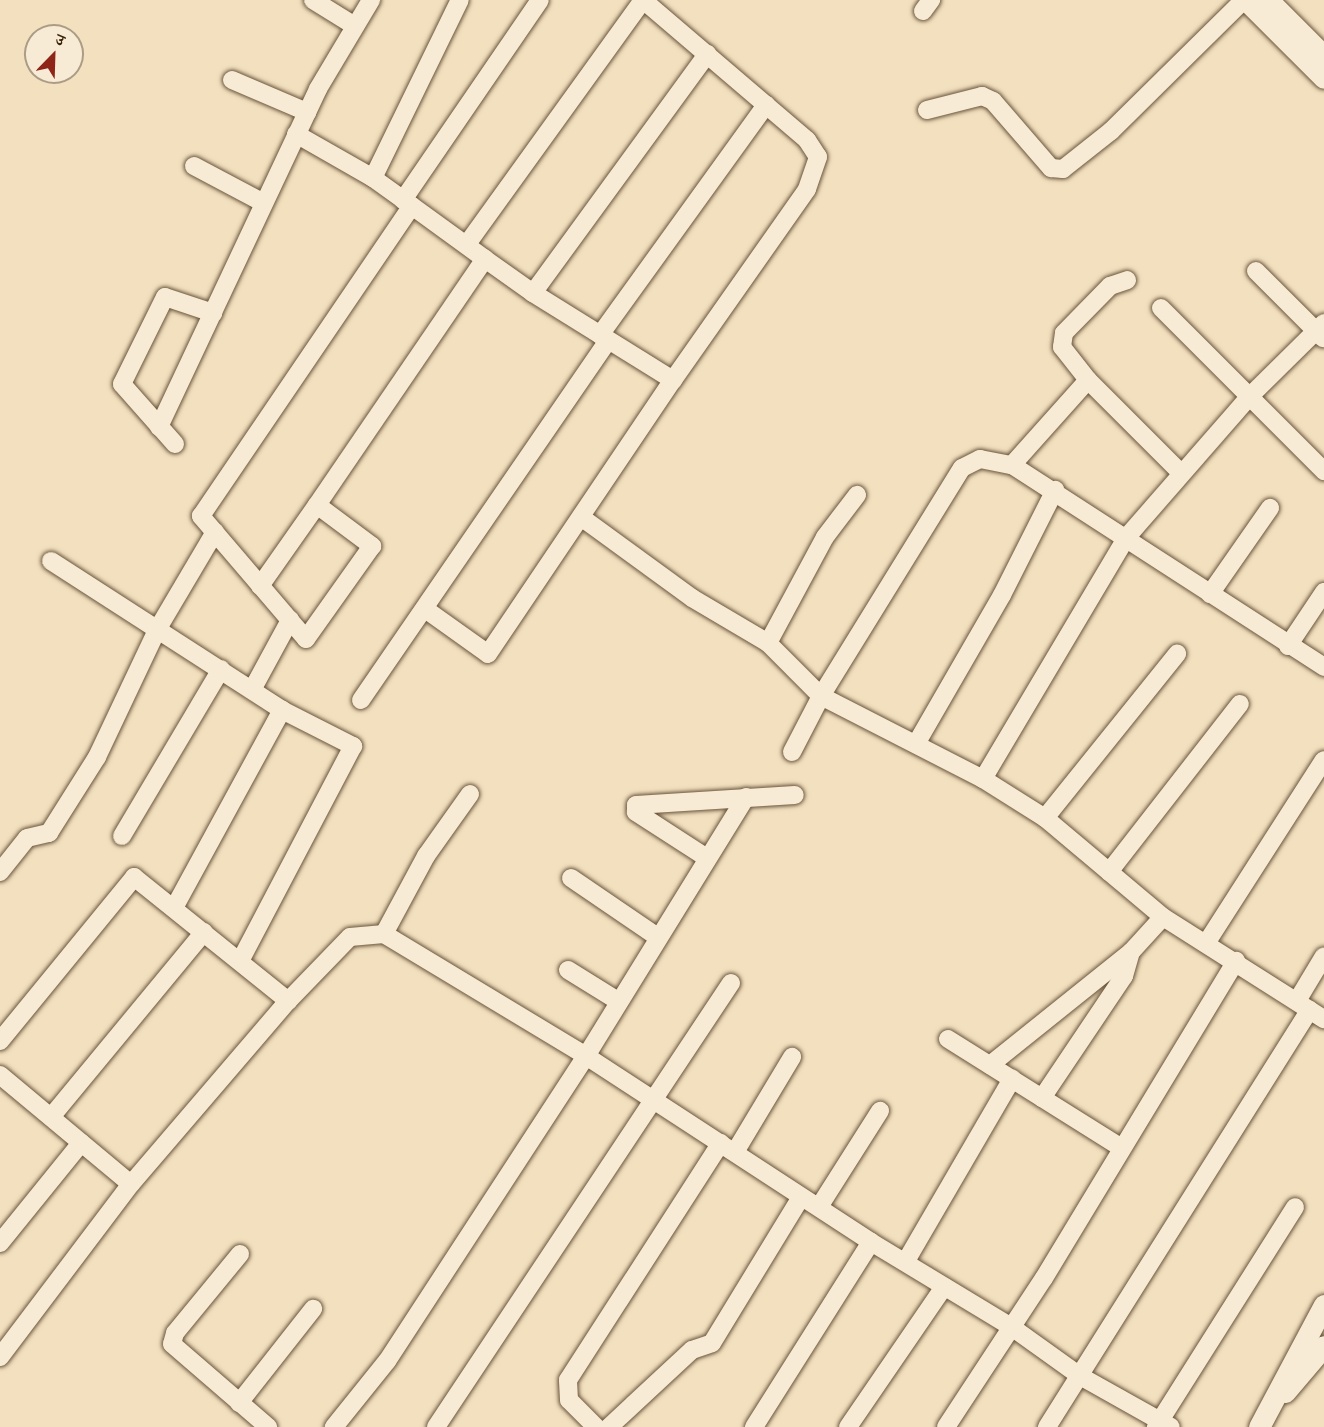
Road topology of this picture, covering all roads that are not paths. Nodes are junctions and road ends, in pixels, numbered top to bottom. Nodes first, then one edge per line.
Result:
1 (313, 0) edge
2 (371, 0) edge
3 (460, 0) edge
4 (540, 0) edge
5 (1245, 0) edge
6 (1268, 0) edge
7 (355, 26) junction
8 (707, 54) junction
9 (1324, 57) edge
10 (1324, 78) edge
11 (232, 80) dead end
12 (766, 105) junction
13 (927, 110) dead end
14 (307, 112) junction
15 (297, 134) junction
16 (194, 166) dead end
17 (373, 178) junction
18 (264, 203) junction
19 (407, 203) junction
20 (466, 245) junction
21 (485, 259) junction
22 (1256, 271) dead end
23 (1127, 280) dead end
24 (532, 293) junction
25 (1161, 308) dead end
26 (213, 313) junction
27 (1321, 331) edge
28 (604, 338) junction
29 (673, 380) junction
30 (1088, 380) junction
31 (1250, 396) junction
32 (159, 427) junction
33 (175, 444) dead end
34 (1012, 465) junction
35 (1324, 471) edge
36 (1180, 472) junction
37 (1055, 490) junction
38 (857, 495) dead end
39 (317, 505) junction
40 (1270, 508) dead end
41 (581, 517) junction
42 (215, 532) junction
43 (1126, 538) junction
44 (51, 561) dead end
45 (261, 585) junction
46 (1324, 592) edge
47 (1210, 594) junction
48 (425, 609) junction
49 (290, 620) junction
50 (157, 630) junction
51 (768, 643) junction
52 (1288, 646) junction
53 (1177, 654) dead end
54 (1324, 667) edge
55 (221, 669) junction
56 (252, 690) junction
57 (821, 696) junction
58 (361, 700) dead end
59 (1240, 704) dead end
60 (282, 710) junction
61 (916, 744) junction
62 (792, 752) dead end
63 (1324, 760) edge
64 (983, 779) junction
65 (470, 794) dead end
66 (795, 795) dead end
67 (746, 797) junction
68 (1045, 818) junction
69 (122, 836) dead end
70 (707, 858) junction
71 (0, 872) edge
72 (1108, 872) junction
73 (571, 878) dead end
74 (174, 908) junction
75 (1163, 917) junction
76 (204, 932) junction
77 (384, 934) junction
78 (656, 936) junction
79 (1206, 942) junction
80 (1131, 952) junction
81 (1324, 956) edge
82 (240, 961) junction
83 (1236, 961) junction
84 (568, 970) dead end
85 (731, 983) dead end
86 (288, 1001) junction
87 (618, 1001) junction
88 (1310, 1010) edge
89 (948, 1039) dead end
90 (0, 1041) edge
91 (585, 1056) junction
92 (792, 1057) dead end
93 (990, 1065) junction
94 (1, 1078) edge
95 (1012, 1079) junction
96 (1042, 1098) junction
97 (655, 1101) junction
98 (880, 1111) dead end
99 (51, 1117) junction
100 (81, 1143) junction
101 (1120, 1147) junction
102 (728, 1148) junction
103 (131, 1184) junction
104 (801, 1197) junction
105 (819, 1207) junction
106 (1295, 1207) dead end
107 (871, 1242) junction
108 (0, 1243) edge
109 (240, 1254) dead end
110 (906, 1261) junction
111 (944, 1287) junction
112 (1324, 1305) edge
113 (313, 1310) dead end
114 (1013, 1328) junction
115 (1324, 1346) edge
116 (0, 1357) edge
117 (1080, 1376) junction
118 (239, 1403) junction
119 (1262, 1421) edge
120 (1162, 1425) edge
121 (598, 1426) edge
122 (756, 1426) edge
123 (268, 1427) edge
124 (334, 1427) edge
125 (436, 1427) edge
126 (848, 1427) edge
127 (946, 1427) edge
128 (1047, 1427) edge

1 - 7 street
2 - 7 street
3 - 17 street
4 - 19 street
5 - 10 street
5 - 13 street
6 - 9 street
7 - 14 street
8 - 12 street
8 - 20 street
8 - 24 street
11 - 14 street
12 - 28 street
12 - 29 street
14 - 15 street
15 - 17 street
15 - 18 street
16 - 18 street
17 - 19 street
18 - 26 street
19 - 20 street
19 - 42 street
20 - 21 street
21 - 24 street
21 - 39 street
22 - 27 street
23 - 30 street
24 - 28 street
25 - 31 street
26 - 32 street
26 - 32 street
27 - 31 street
28 - 29 street
28 - 48 street
29 - 41 street
30 - 34 street
30 - 36 street
31 - 35 street
31 - 36 street
32 - 33 street
34 - 37 street
34 - 57 street
36 - 43 street
37 - 43 street
37 - 61 street
38 - 51 street
39 - 45 street
39 - 49 street
40 - 47 street
41 - 48 street
41 - 51 street
42 - 45 street
42 - 50 street
43 - 47 street
43 - 64 street
44 - 50 street
45 - 49 street
46 - 52 street
47 - 52 street
48 - 58 street
49 - 56 street
50 - 55 street
50 - 71 street
51 - 57 street
52 - 54 street
53 - 68 street
55 - 56 street
55 - 69 street
56 - 60 street
57 - 61 street
57 - 62 street
59 - 72 street
60 - 74 street
60 - 82 street
61 - 64 street
63 - 79 street
64 - 68 street
65 - 77 street
66 - 67 street
67 - 70 street
67 - 70 street
68 - 72 street
70 - 78 street
72 - 75 street
73 - 78 street
74 - 76 street
74 - 90 street
75 - 79 street
75 - 80 street
76 - 82 street
76 - 99 street
77 - 86 street
77 - 91 street
78 - 87 street
79 - 83 street
80 - 93 street
80 - 96 street
81 - 88 street
82 - 86 street
83 - 88 street
83 - 101 street
84 - 87 street
85 - 97 street
86 - 103 street
87 - 91 street
88 - 117 street
89 - 93 street
91 - 97 street
91 - 124 street
92 - 102 street
93 - 95 street
94 - 99 street
95 - 96 street
95 - 110 street
96 - 101 street
97 - 102 street
97 - 125 street
98 - 105 street
99 - 100 street
100 - 103 street
100 - 108 street
101 - 114 street
102 - 104 street
102 - 121 street
103 - 116 street
104 - 105 street
104 - 121 street
105 - 107 street
106 - 120 street
107 - 110 street
107 - 122 street
109 - 118 street
110 - 111 street
111 - 114 street
111 - 126 street
112 - 119 street
113 - 118 street
114 - 117 street
114 - 127 street
115 - 119 street
117 - 120 street
117 - 128 street
118 - 123 street

